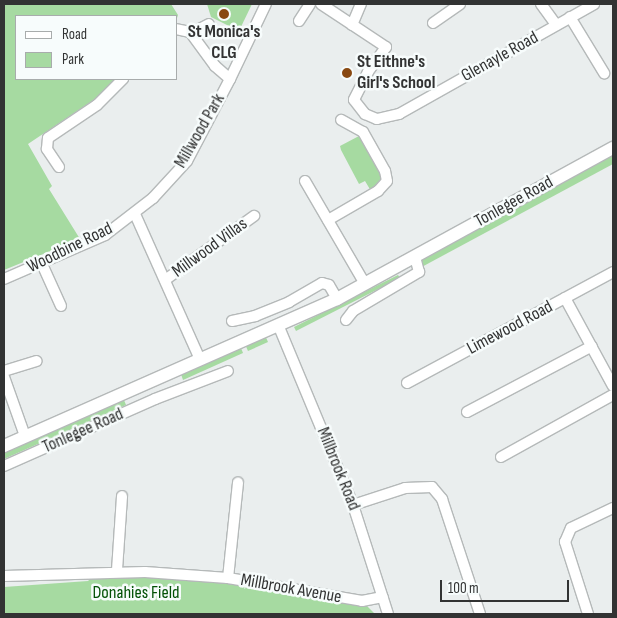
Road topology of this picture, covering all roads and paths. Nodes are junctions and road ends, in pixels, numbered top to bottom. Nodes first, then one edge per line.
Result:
1 (266, 4) edge
2 (310, 4) edge
3 (321, 4) edge
4 (360, 4) edge
5 (368, 4) edge
6 (460, 4) edge
7 (541, 4) edge
8 (594, 4) edge
9 (570, 17) junction
10 (299, 21) dead end
11 (432, 22) dead end
12 (209, 24) dead end
13 (352, 25) junction
14 (556, 25) junction
15 (178, 30) edge
16 (192, 33) junction
17 (604, 73) dead end
18 (230, 79) junction
19 (122, 80) edge
20 (341, 120) dead end
21 (613, 148) edge
22 (58, 167) dead end
23 (305, 181) dead end
24 (135, 214) junction
25 (254, 216) dead end
26 (328, 220) junction
27 (415, 257) junction
28 (42, 264) junction
29 (613, 272) edge
30 (4, 279) edge
31 (165, 280) junction
32 (364, 284) junction
33 (565, 298) junction
34 (337, 299) junction
35 (61, 306) dead end
36 (346, 320) dead end
37 (232, 321) dead end
38 (279, 327) junction
39 (592, 346) junction
40 (200, 359) junction
41 (37, 361) dead end
42 (4, 371) edge
43 (228, 371) dead end
44 (4, 377) edge
45 (148, 382) junction
46 (407, 383) dead end
47 (613, 386) edge
48 (613, 395) edge
49 (155, 399) junction
50 (467, 412) dead end
51 (25, 436) junction
52 (4, 446) edge
53 (501, 457) dead end
54 (7, 465) edge
55 (238, 482) dead end
56 (122, 496) dead end
57 (353, 505) junction
58 (612, 511) edge
59 (117, 570) junction
60 (4, 576) edge
61 (228, 578) junction
62 (384, 597) junction
63 (388, 614) edge
64 (480, 614) edge
65 (588, 614) edge

1 - 18 street
2 - 10 street
3 - 13 street
4 - 5 street
4 - 13 street
6 - 11 street
7 - 14 street
8 - 9 street, Glenayle Road
9 - 14 street, Glenayle Road
9 - 17 street
12 - 16 street
13 - 14 street, Glenayle Road
15 - 16 street
16 - 18 street, Millwood Park
18 - 24 street, Millwood Park
19 - 22 street
20 - 26 street
21 - 27 main road, Tonlegee Road
23 - 26 street
24 - 28 street, Woodbine Road
24 - 31 street, Millwood Villas
25 - 31 street, Millwood Villas
26 - 32 street
27 - 32 main road, Tonlegee Road
27 - 36 street
28 - 30 street, Woodbine Road
28 - 35 street
29 - 33 street, Limewood Road
31 - 40 street, Millwood Villas
32 - 34 main road, Tonlegee Road
33 - 39 street
33 - 46 street, Limewood Road
34 - 37 street
34 - 38 main road, Tonlegee Road
38 - 40 main road, Tonlegee Road
38 - 57 street, Millbrook Road
39 - 47 street
39 - 50 street
40 - 45 main road, Tonlegee Road
41 - 42 street
43 - 49 street, Tonlegee Road
44 - 51 street
45 - 49 street
45 - 51 main road, Tonlegee Road
48 - 53 street
49 - 54 street, Tonlegee Road
51 - 52 main road, Tonlegee Road
55 - 61 street, Millbrook Avenue
56 - 59 street
57 - 62 street, Millbrook Road
57 - 64 street
58 - 65 street
59 - 60 street, Millbrook Avenue
59 - 61 street, Millbrook Avenue
61 - 62 street, Millbrook Avenue
62 - 63 street, Millbrook Road

